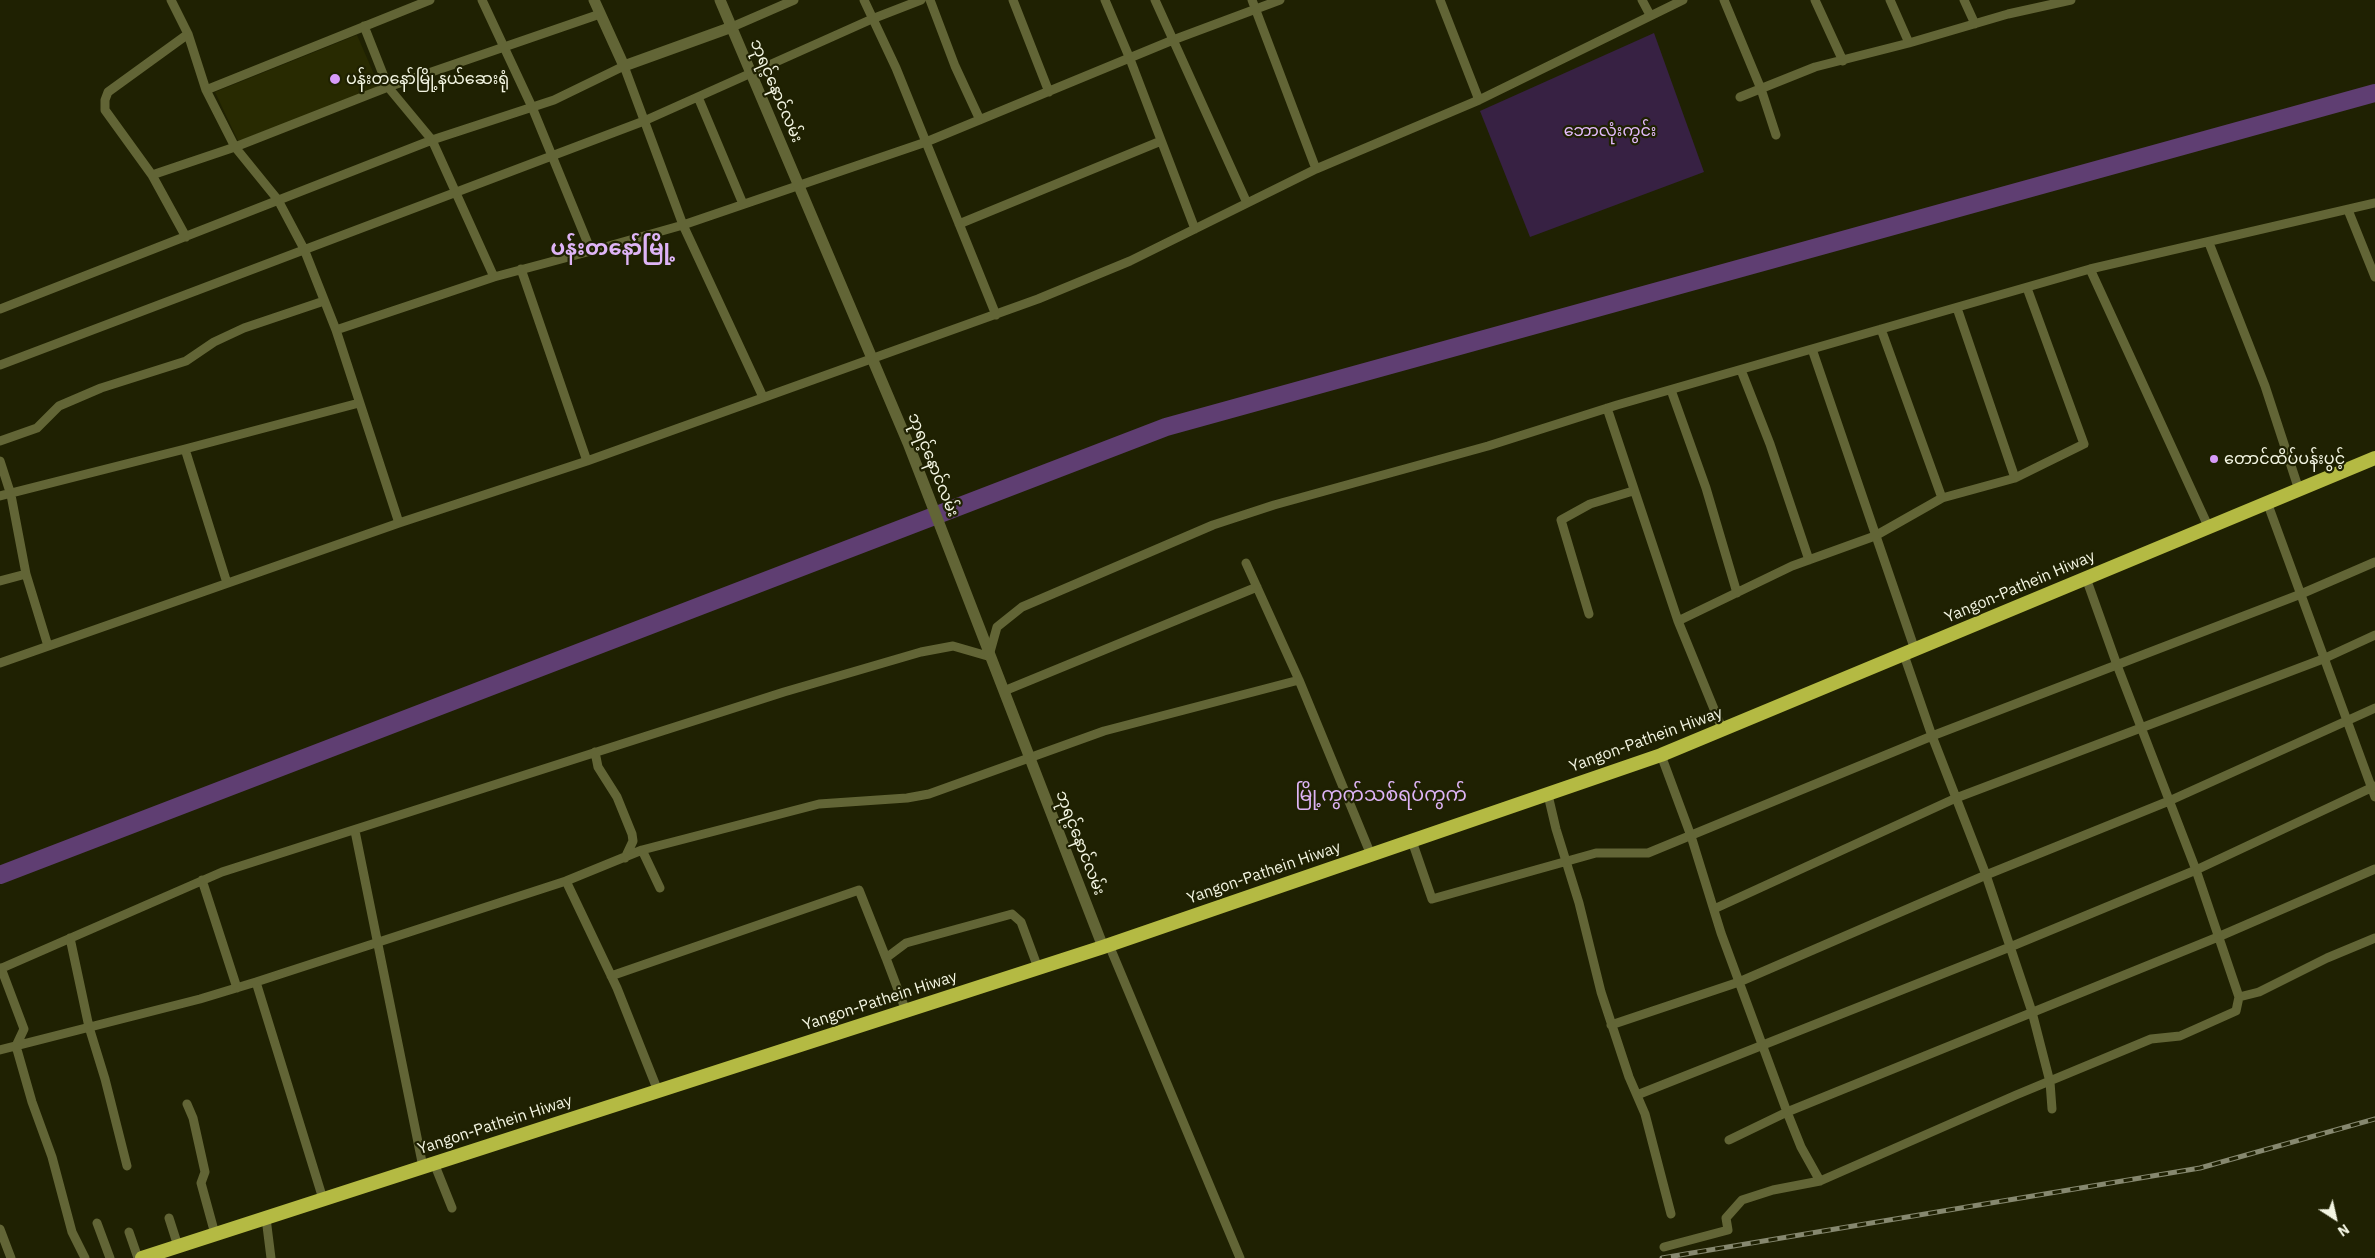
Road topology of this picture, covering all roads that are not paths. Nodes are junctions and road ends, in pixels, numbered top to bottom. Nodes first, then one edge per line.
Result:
1 (171, 0) edge
2 (430, 0) edge
3 (482, 0) edge
4 (594, 0) edge
5 (720, 0) edge
6 (794, 0) edge
7 (864, 0) edge
8 (921, 0) edge
9 (930, 0) edge
10 (1013, 0) edge
11 (1105, 0) edge
12 (1155, 0) edge
13 (1280, 0) edge
14 (1440, 0) edge
15 (1642, 0) edge
16 (1683, 0) edge
17 (1724, 0) edge
18 (1815, 0) edge
19 (1890, 0) edge
20 (1964, 0) edge
21 (2071, 0) edge
22 (2045, 3) edge
23 (1254, 4) edge
24 (600, 14) junction
25 (1650, 15) junction
26 (872, 19) junction
27 (1975, 24) junction
28 (364, 26) junction
29 (732, 27) junction
30 (188, 34) junction
31 (1174, 40) junction
32 (1909, 43) junction
33 (504, 49) junction
34 (1130, 58) junction
35 (1842, 61) junction
36 (624, 66) junction
37 (751, 73) junction
38 (388, 88) junction
39 (1761, 89) junction
40 (206, 90) junction
41 (1049, 92) junction
42 (698, 97) junction
43 (1740, 97) dead end
44 (1479, 100) junction
45 (532, 107) junction
46 (980, 120) junction
47 (644, 121) junction
48 (1776, 135) dead end
49 (432, 140) junction
50 (1161, 141) junction
51 (926, 142) junction
52 (235, 147) junction
53 (551, 156) junction
54 (1316, 169) junction
55 (152, 175) junction
56 (797, 184) junction
57 (456, 192) junction
58 (278, 200) junction
59 (1247, 203) junction
60 (2375, 203) edge
61 (743, 204) junction
62 (2348, 210) junction
63 (959, 224) junction
64 (683, 225) junction
65 (1196, 228) junction
66 (186, 237) junction
67 (2209, 243) junction
68 (304, 249) junction
69 (591, 251) junction
70 (2090, 269) junction
71 (521, 270) junction
72 (494, 277) junction
73 (2375, 278) edge
74 (2027, 288) junction
75 (324, 301) junction
76 (1957, 308) junction
77 (0, 309) edge
78 (996, 315) junction
79 (1881, 329) junction
80 (336, 330) junction
81 (1812, 349) junction
82 (872, 359) junction
83 (0, 365) edge
84 (1741, 370) junction
85 (1671, 390) junction
86 (763, 397) junction
87 (359, 403) junction
88 (1607, 408) junction
89 (0, 441) edge
90 (185, 449) junction
91 (2375, 458) edge
92 (0, 461) edge
93 (587, 461) junction
94 (2015, 478) junction
95 (2298, 490) junction
96 (1633, 491) junction
97 (11, 494) junction
98 (0, 496) edge
99 (1942, 498) junction
100 (2266, 502) junction
101 (399, 523) junction
102 (2208, 526) junction
103 (1875, 536) junction
104 (1809, 560) junction
105 (2375, 562) edge
106 (1246, 563) dead end
107 (26, 574) junction
108 (2086, 578) junction
109 (0, 581) edge
110 (226, 583) junction
111 (1257, 587) junction
112 (1737, 592) junction
113 (2301, 594) junction
114 (1589, 614) dead end
115 (1678, 621) junction
116 (2375, 636) edge
117 (48, 646) junction
118 (990, 652) junction
119 (1910, 652) junction
120 (2323, 659) junction
121 (0, 663) edge
122 (2117, 665) junction
123 (1299, 680) junction
124 (1004, 691) junction
125 (2375, 708) edge
126 (2346, 720) junction
127 (2141, 729) junction
128 (1723, 731) junction
129 (1932, 736) junction
130 (595, 752) junction
131 (1661, 755) junction
132 (1029, 759) junction
133 (2373, 787) edge
134 (1548, 795) junction
135 (2375, 797) edge
136 (1956, 798) junction
137 (2169, 801) junction
138 (355, 831) junction
139 (1691, 836) junction
140 (1412, 841) junction
141 (642, 850) junction
142 (1371, 855) junction
143 (625, 858) junction
144 (1567, 861) junction
145 (2375, 868) edge
146 (2196, 870) junction
147 (1986, 875) junction
148 (202, 880) junction
149 (566, 882) junction
150 (660, 888) dead end
151 (1714, 909) junction
152 (2218, 937) junction
153 (70, 938) junction
154 (2375, 938) edge
155 (378, 944) junction
156 (1106, 946) junction
157 (2010, 947) junction
158 (886, 958) junction
159 (0, 968) edge
160 (1038, 968) junction
161 (612, 976) junction
162 (256, 982) junction
163 (1739, 982) junction
164 (237, 988) junction
165 (2239, 997) junction
166 (906, 1011) junction
167 (2032, 1012) junction
168 (1611, 1025) junction
169 (89, 1028) junction
170 (16, 1046) junction
171 (1763, 1046) junction
172 (0, 1050) edge
173 (2050, 1082) junction
174 (658, 1091) junction
175 (1636, 1095) junction
176 (187, 1104) dead end
177 (2052, 1109) dead end
178 (1787, 1112) junction
179 (1729, 1140) dead end
180 (428, 1165) junction
181 (127, 1166) dead end
182 (1820, 1181) junction
183 (323, 1199) junction
184 (452, 1208) dead end
185 (1671, 1214) dead end
186 (169, 1218) dead end
187 (266, 1218) junction
188 (96, 1223) dead end
189 (0, 1228) edge
190 (129, 1232) dead end
191 (215, 1234) junction
192 (178, 1246) junction
193 (1664, 1246) dead end
194 (11, 1258) edge
195 (85, 1258) edge
196 (110, 1258) edge
197 (140, 1258) edge
198 (271, 1258) edge
199 (1240, 1258) edge

1 - 30 street
2 - 28 street
3 - 33 street
4 - 24 street
5 - 29 street, ဘုရင့်နောင်လမ်း
6 - 29 street
7 - 26 street
8 - 26 street
9 - 46 street
10 - 41 street
11 - 34 street
12 - 31 street
13 - 23 street
14 - 44 street
15 - 25 street
16 - 25 street
17 - 39 street
18 - 35 street
19 - 32 street
20 - 27 street
21 - 22 street
22 - 27 street
23 - 31 street
23 - 54 street
24 - 33 street
24 - 36 street
25 - 44 street
26 - 37 street
26 - 51 street
27 - 32 street
28 - 38 street
28 - 40 street
29 - 36 street
29 - 37 street, ဘုရင့်နောင်လမ်း
30 - 40 street
30 - 55 street
31 - 34 street
31 - 59 street
32 - 35 street
33 - 38 street
33 - 45 street
34 - 41 street
34 - 50 street
35 - 39 street
36 - 45 street
36 - 47 street
37 - 42 street
37 - 56 street, ဘုရင့်နောင်လမ်း
38 - 49 street
38 - 52 street
39 - 43 street
39 - 48 street
40 - 52 street
41 - 46 street
42 - 47 street
42 - 61 street
44 - 54 street
45 - 49 street
45 - 53 street
46 - 51 street
47 - 53 street
47 - 64 street
49 - 57 street
49 - 58 street
50 - 63 street
50 - 65 street
51 - 56 street
51 - 63 street
52 - 55 street
52 - 58 street
53 - 57 street
53 - 69 street
54 - 59 street
55 - 66 street
56 - 61 street
56 - 82 street, ဘုရင့်နောင်လမ်း
57 - 68 street
57 - 72 street
58 - 66 street
58 - 68 street
59 - 65 street
60 - 62 street
61 - 64 street
62 - 67 street
62 - 73 street
63 - 78 street
64 - 69 street
64 - 86 street
65 - 78 street
66 - 77 street
67 - 70 street
67 - 95 street
68 - 75 street
68 - 83 street
69 - 71 street
70 - 74 street
70 - 102 street
71 - 72 street
71 - 93 street
72 - 80 street
74 - 76 street
74 - 94 street
75 - 80 street
75 - 89 street
76 - 79 street
76 - 94 street
78 - 82 street
79 - 81 street
79 - 99 street
80 - 87 street
81 - 84 street
81 - 103 street
82 - 86 street
82 - 118 street, ဘုရင့်နောင်လမ်း
84 - 85 street
84 - 104 street
85 - 88 street
85 - 112 street
86 - 93 street
87 - 90 street
87 - 101 street
88 - 96 street
88 - 118 street
90 - 97 street
90 - 110 street
91 - 95 highway, Yangon-Pathein Hiway
92 - 97 street
93 - 101 street
94 - 99 street
95 - 100 highway, Yangon-Pathein Hiway
96 - 114 street
96 - 115 street
97 - 98 street
97 - 107 street
99 - 103 street
100 - 102 highway, Yangon-Pathein Hiway
100 - 113 street
101 - 110 street
102 - 108 highway, Yangon-Pathein Hiway
103 - 104 street
103 - 119 street
104 - 112 street
105 - 113 street
106 - 111 street
107 - 109 street
107 - 117 street
108 - 119 highway, Yangon-Pathein Hiway
108 - 122 street
110 - 117 street
111 - 123 street
111 - 124 street
112 - 115 street
113 - 120 street
113 - 122 street
115 - 128 street
116 - 120 street
117 - 121 street
118 - 124 street, ဘုရင့်နောင်လမ်း
118 - 130 street
119 - 128 highway, Yangon-Pathein Hiway
119 - 129 street
120 - 126 street
120 - 127 street
122 - 127 street
122 - 129 street
123 - 132 street
123 - 142 street
124 - 132 street, ဘုရင့်နောင်လမ်း
125 - 126 street
126 - 133 street
126 - 137 street
127 - 136 street
127 - 137 street
128 - 131 highway, Yangon-Pathein Hiway
129 - 136 street
129 - 139 street
130 - 138 street
130 - 143 street
131 - 134 highway, Yangon-Pathein Hiway
131 - 139 street
132 - 141 street
132 - 156 street, ဘုရင့်နောင်လမ်း
133 - 135 street
133 - 146 street
134 - 140 highway, Yangon-Pathein Hiway
134 - 144 street
136 - 147 street
136 - 151 street
137 - 146 street
137 - 147 street
138 - 148 street
138 - 155 street
139 - 144 street
139 - 151 street
140 - 142 highway, Yangon-Pathein Hiway
140 - 144 street
141 - 143 street
141 - 150 street
142 - 156 highway, Yangon-Pathein Hiway
143 - 149 street
144 - 168 street
145 - 152 street
146 - 152 street
146 - 157 street
147 - 157 street
147 - 163 street
148 - 153 street
148 - 164 street
149 - 155 street
149 - 161 street
151 - 163 street
152 - 165 street
152 - 167 street
153 - 159 street
153 - 169 street
154 - 165 street
155 - 162 street
155 - 180 street
156 - 160 highway, Yangon-Pathein Hiway
156 - 199 street
157 - 167 street
157 - 171 street
158 - 160 street
158 - 161 street
158 - 166 street
159 - 170 street
160 - 166 highway, Yangon-Pathein Hiway
161 - 174 street
162 - 164 street
162 - 183 street
163 - 168 street
163 - 171 street
164 - 169 street
165 - 173 street
166 - 174 highway, Yangon-Pathein Hiway
167 - 173 street
167 - 178 street
168 - 175 street
169 - 170 street
169 - 181 street
170 - 172 street
170 - 195 street
171 - 175 street
171 - 178 street
173 - 177 street
173 - 182 street
174 - 180 highway, Yangon-Pathein Hiway
175 - 185 street
176 - 191 street
178 - 179 street
178 - 182 street
180 - 183 highway, Yangon-Pathein Hiway
180 - 184 street
182 - 193 street
183 - 187 highway, Yangon-Pathein Hiway
186 - 192 street
187 - 191 highway, Yangon-Pathein Hiway
187 - 198 street
188 - 196 street
189 - 194 street
190 - 197 street
191 - 192 highway, Yangon-Pathein Hiway
192 - 197 highway, Yangon-Pathein Hiway

